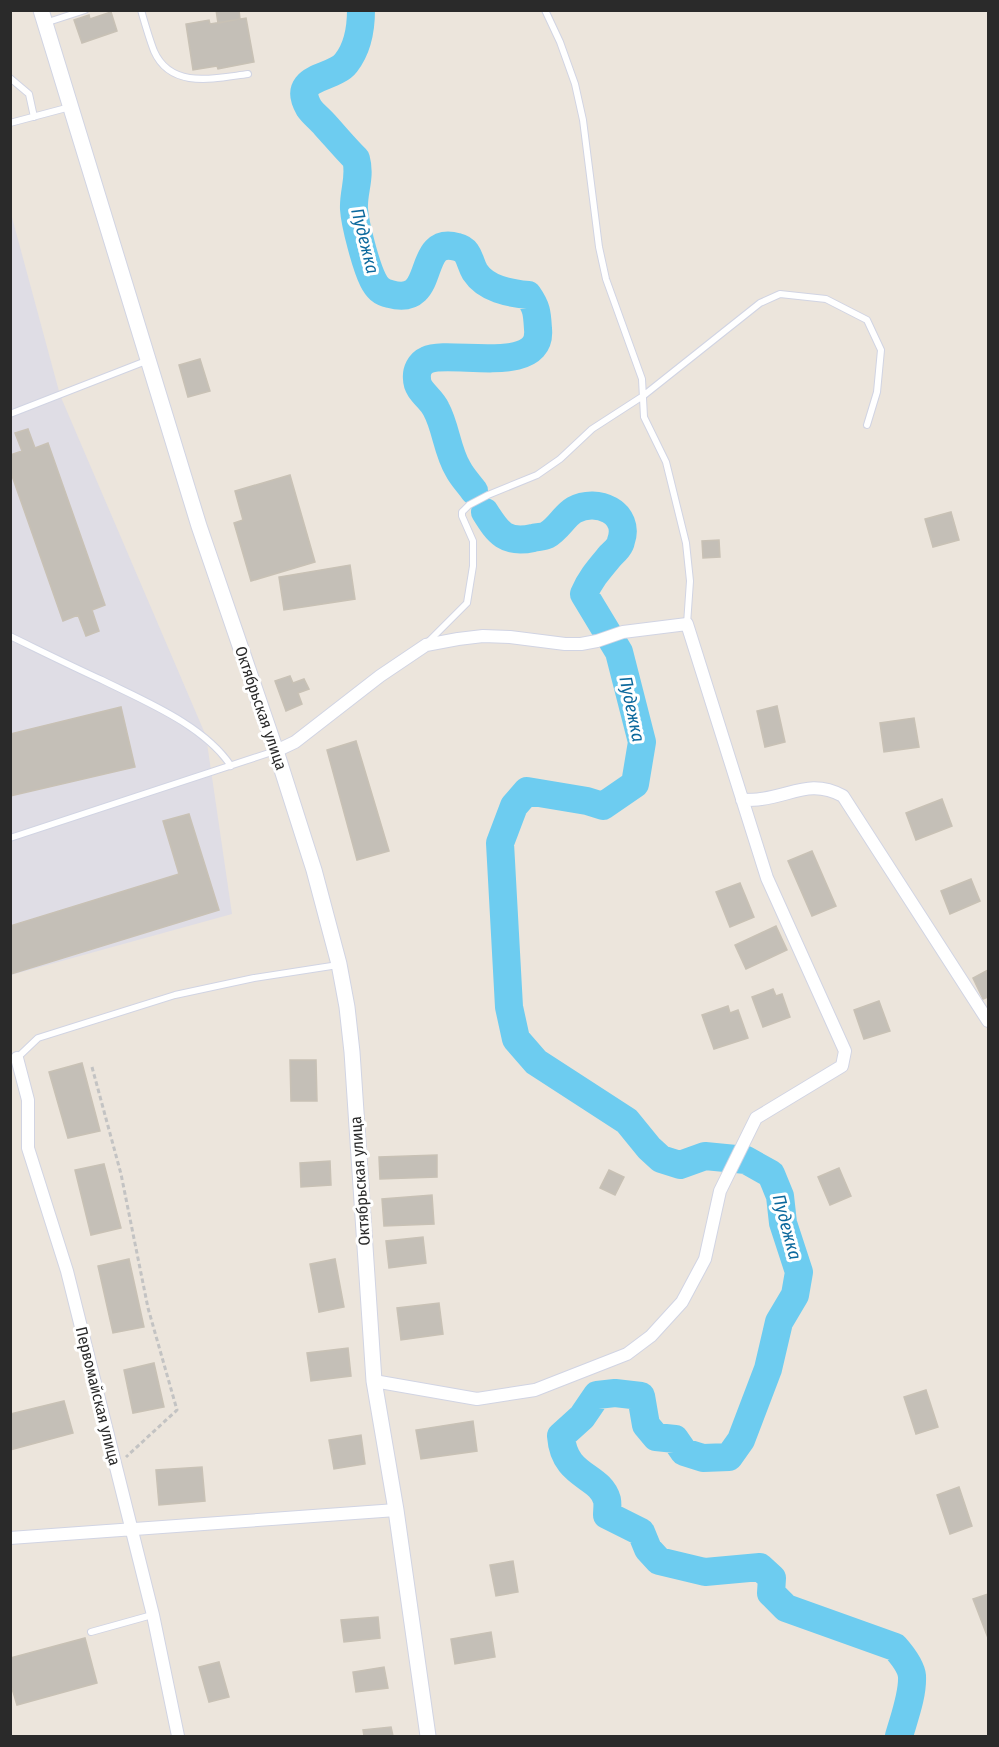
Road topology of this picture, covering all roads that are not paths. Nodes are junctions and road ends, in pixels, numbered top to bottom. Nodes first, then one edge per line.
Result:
1 (85, 10) edge
2 (141, 10) edge
3 (545, 10) edge
4 (43, 17) edge
5 (248, 74) dead end
6 (10, 78) edge
7 (70, 107) junction
8 (34, 117) junction
9 (10, 123) edge
10 (147, 360) junction
11 (643, 396) junction
12 (10, 414) edge
13 (867, 425) dead end
14 (687, 624) junction
15 (10, 636) edge
16 (426, 645) junction
17 (276, 751) junction
18 (231, 766) junction
19 (742, 800) junction
20 (10, 838) edge
21 (339, 964) junction
22 (988, 1021) edge
23 (17, 1058) joint
24 (374, 1382) junction
25 (396, 1510) junction
26 (131, 1529) junction
27 (10, 1538) edge
28 (153, 1614) junction
29 (91, 1632) dead end
30 (178, 1737) edge
31 (428, 1737) edge

1 - 4 lane
2 - 5 lane
3 - 11 lane
4 - 7 street, Октябрьская улица
6 - 8 lane
7 - 8 lane
7 - 10 street, Октябрьская улица
8 - 9 lane
10 - 12 lane
10 - 17 street, Октябрьская улица
11 - 13 lane
11 - 14 lane
11 - 16 lane
14 - 16 street
14 - 19 street
15 - 18 lane
16 - 17 street
17 - 18 lane
17 - 21 street, Октябрьская улица
18 - 20 lane
19 - 22 street
19 - 24 street
21 - 23 lane
21 - 24 street, Октябрьская улица
23 - 26 street, Первомайская улица
24 - 25 street, Октябрьская улица
25 - 26 street
25 - 31 street, Октябрьская улица
26 - 27 street
26 - 28 street, Первомайская улица
28 - 29 lane
28 - 30 street, Первомайская улица

